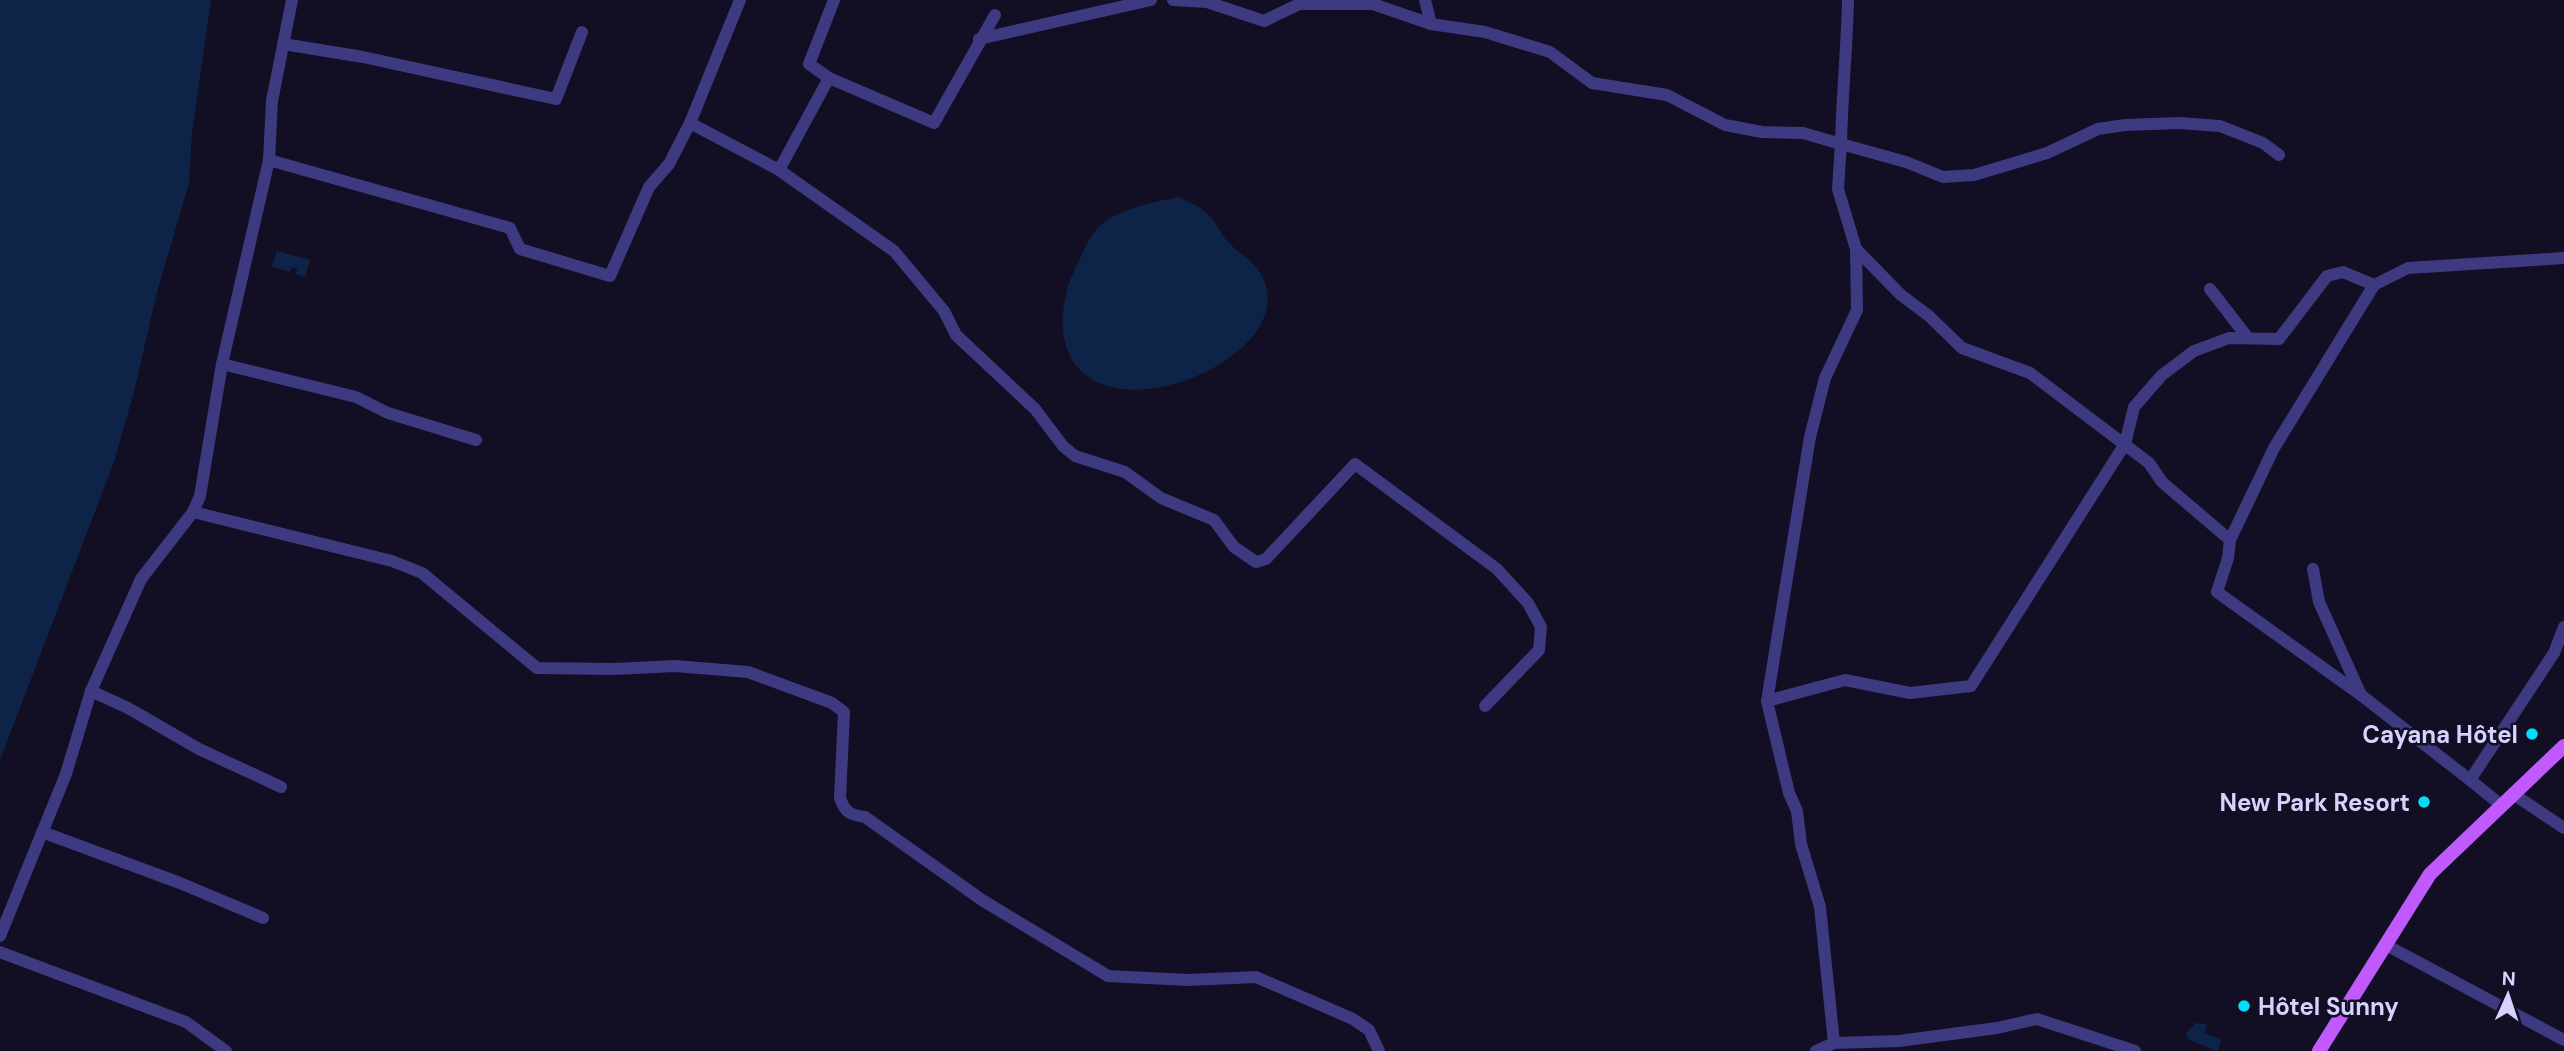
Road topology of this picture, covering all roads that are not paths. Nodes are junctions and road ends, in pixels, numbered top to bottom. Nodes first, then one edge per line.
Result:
1 (292, 0) edge
2 (740, 0) edge
3 (834, 0) edge
4 (1151, 0) edge
5 (1173, 0) edge
6 (1425, 0) edge
7 (1848, 0) edge
8 (995, 15) dead end
9 (1431, 24) junction
10 (582, 32) dead end
11 (979, 39) junction
12 (283, 44) junction
13 (829, 78) junction
14 (690, 123) junction
15 (1841, 144) junction
16 (2279, 155) dead end
17 (269, 160) junction
18 (779, 170) junction
19 (1856, 249) junction
20 (2564, 258) edge
21 (2374, 285) junction
22 (2210, 289) dead end
23 (2248, 338) junction
24 (222, 364) junction
25 (476, 440) dead end
26 (2125, 444) junction
27 (193, 512) junction
28 (2231, 540) junction
29 (2313, 569) dead end
30 (2564, 627) edge
31 (92, 691) junction
32 (2361, 695) junction
33 (1768, 701) junction
34 (1485, 706) dead end
35 (2564, 746) edge
36 (2470, 780) junction
37 (281, 787) dead end
38 (2513, 794) junction
39 (2501, 805) junction
40 (2564, 828) edge
41 (42, 832) junction
42 (263, 918) dead end
43 (0, 936) edge
44 (2386, 945) junction
45 (0, 952) edge
46 (2564, 1040) edge
47 (1834, 1043) junction
48 (226, 1051) edge
49 (1379, 1051) edge
50 (1816, 1051) edge
51 (2135, 1051) edge
52 (2319, 1051) edge

1 - 12 street
2 - 14 street
3 - 13 street
4 - 11 street
5 - 9 street
6 - 9 street
7 - 15 street
8 - 11 street
9 - 15 street
10 - 12 street
11 - 13 street
12 - 17 street
13 - 18 street
14 - 17 street
14 - 18 street
15 - 16 street
15 - 19 street
17 - 24 street
18 - 34 street
19 - 26 street
19 - 33 street
20 - 21 street
21 - 23 street
21 - 28 street
22 - 23 street
23 - 26 street
24 - 25 street
24 - 27 street
26 - 28 street
26 - 33 street
27 - 31 street
27 - 49 street
28 - 32 street
29 - 32 street
30 - 36 street
31 - 37 street
31 - 41 street
32 - 36 street
33 - 47 street
35 - 38 main road
36 - 39 street
38 - 39 main road
38 - 40 street
39 - 44 main road
41 - 42 street
41 - 43 street
44 - 46 street
44 - 52 main road
45 - 48 street
47 - 50 street
47 - 51 street

